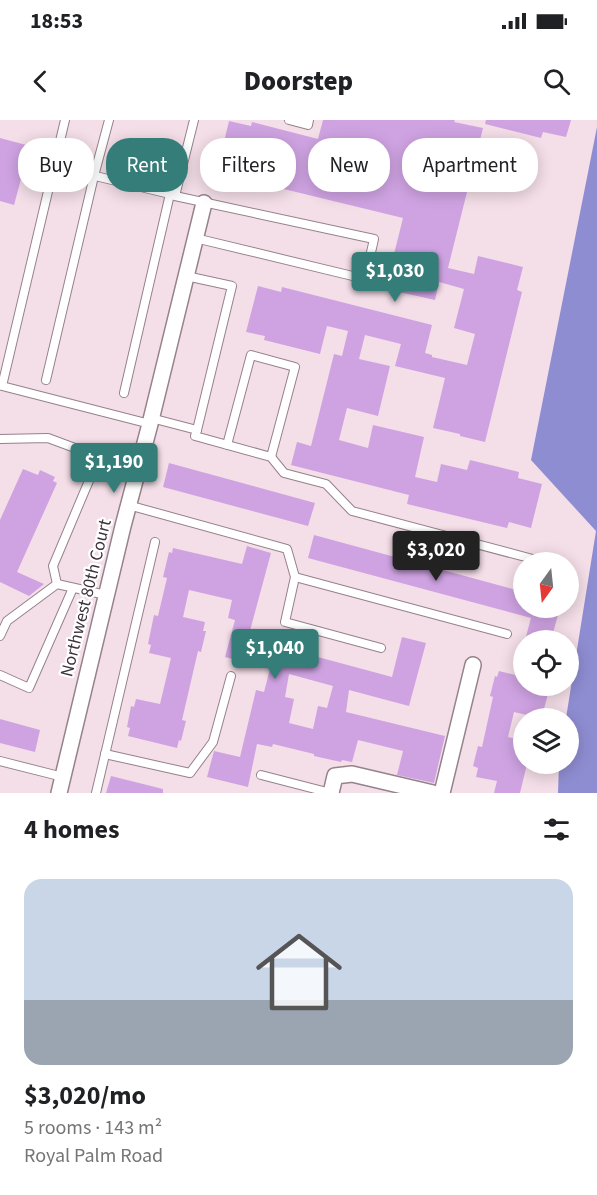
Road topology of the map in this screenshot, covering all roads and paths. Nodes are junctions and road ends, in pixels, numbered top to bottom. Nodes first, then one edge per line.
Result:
1 (65, 120) edge
2 (109, 120) edge
3 (194, 120) edge
4 (289, 120) edge
5 (309, 120) edge
6 (61, 138) edge
7 (94, 176) joint
8 (48, 192) edge
9 (90, 192) edge
10 (172, 195) junction
11 (204, 202) junction
12 (195, 238) junction
13 (186, 276) junction
14 (46, 380) dead end
15 (124, 393) dead end
16 (150, 421) junction
17 (197, 430) junction
18 (0, 439) edge
19 (227, 445) junction
20 (271, 457) junction
21 (128, 505) junction
22 (155, 542) dead end
23 (513, 554) edge
24 (295, 578) junction
25 (57, 584) junction
26 (73, 588) junction
27 (106, 595) junction
28 (507, 634) dead end
29 (0, 636) edge
30 (381, 648) dead end
31 (473, 665) dead end
32 (0, 675) edge
33 (231, 676) dead end
34 (105, 754) junction
35 (0, 761) edge
36 (261, 775) dead end
37 (63, 777) junction
38 (59, 793) edge
39 (96, 793) edge
40 (331, 793) edge
41 (433, 793) edge
42 (442, 793) edge

1 - 6 lane
2 - 7 lane
3 - 10 lane
4 - 5 lane
7 - 10 lane
8 - 16 lane
9 - 14 lane
10 - 11 lane
10 - 15 lane
11 - 12 street, Northwest 80th Court
11 - 12 lane
12 - 13 street, Northwest 80th Court
13 - 16 street, Northwest 80th Court
13 - 17 lane
16 - 17 lane
16 - 21 street, Northwest 80th Court
17 - 19 lane
18 - 25 lane
19 - 20 lane
19 - 20 lane
20 - 23 lane
21 - 24 lane
21 - 27 street, Northwest 80th Court
22 - 34 lane
24 - 28 lane
24 - 30 lane
25 - 26 lane
25 - 29 lane
26 - 27 lane
26 - 32 lane
27 - 37 street, Northwest 80th Court
31 - 42 street
33 - 34 lane
34 - 39 lane
35 - 37 lane
36 - 40 lane
37 - 38 street, Northwest 80th Court
40 - 41 street

